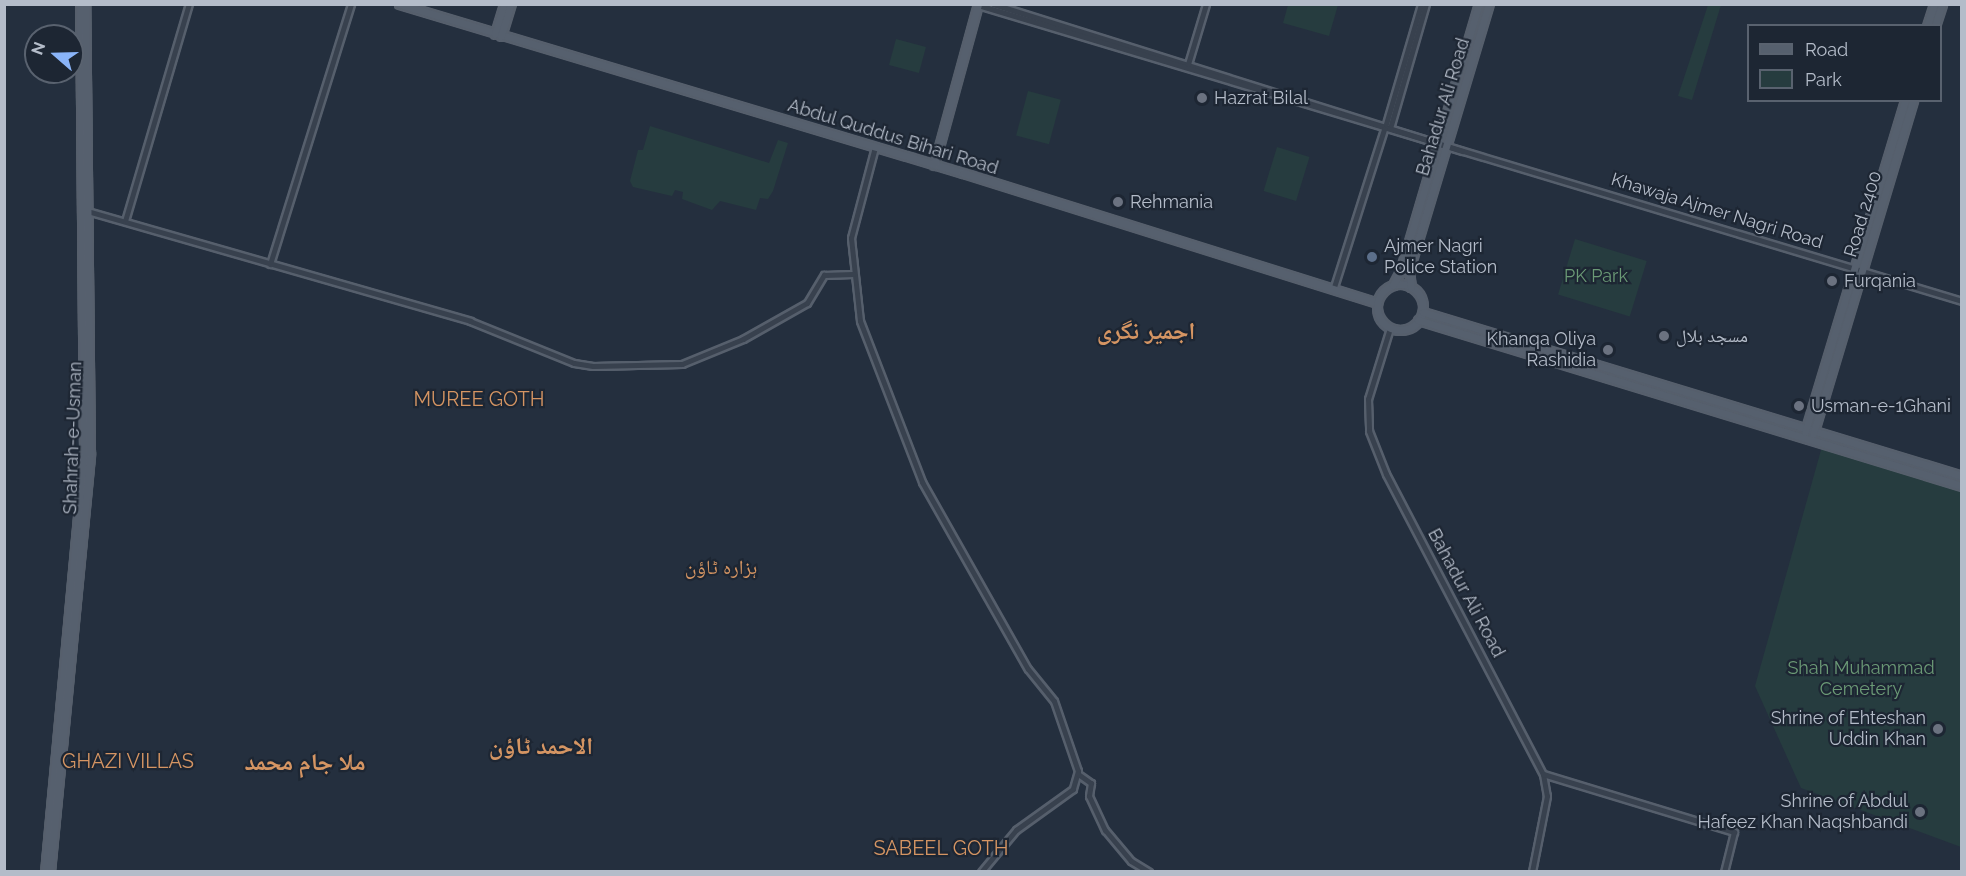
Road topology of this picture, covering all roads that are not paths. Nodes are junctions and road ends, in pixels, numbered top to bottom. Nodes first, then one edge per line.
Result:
1 (80, 4) edge
2 (85, 4) edge
3 (189, 4) edge
4 (351, 4) edge
5 (399, 4) edge
6 (504, 4) edge
7 (511, 4) edge
8 (993, 4) edge
9 (1206, 4) edge
10 (1421, 4) edge
11 (1426, 4) edge
12 (1479, 4) edge
13 (1489, 4) edge
14 (1934, 4) edge
15 (1942, 4) edge
16 (979, 5) edge
17 (1928, 24) edge
18 (1936, 24) edge
19 (1053, 26) junction
20 (498, 35) junction
21 (1173, 62) junction
22 (1188, 64) junction
23 (1214, 75) junction
24 (1904, 102) edge
25 (1912, 102) edge
26 (1387, 126) junction
27 (1443, 145) junction
28 (875, 147) junction
29 (934, 165) junction
30 (84, 210) junction
31 (125, 221) junction
32 (270, 264) junction
33 (1858, 270) junction
34 (853, 273) junction
35 (1393, 285) junction
36 (1334, 287) junction
37 (1411, 287) junction
38 (1962, 301) edge
39 (1377, 303) junction
40 (1423, 312) junction
41 (1418, 320) junction
42 (1390, 328) junction
43 (87, 426) junction
44 (1806, 429) junction
45 (1814, 431) junction
46 (1803, 437) junction
47 (1812, 440) junction
48 (1962, 476) edge
49 (1962, 486) edge
50 (1078, 774) junction
51 (1543, 774) junction
52 (50, 871) edge
53 (45, 872) edge
54 (981, 872) edge
55 (1149, 872) edge
56 (1532, 872) edge
57 (1724, 872) edge

1 - 30 main road, Shahrah-e-Usman
2 - 30 main road, Shahrah-e-Usman
3 - 31 street
4 - 32 street
5 - 20 main road, Abdul Quddus Bihari Road
6 - 20 main road
7 - 20 main road
8 - 19 street, Khawaja Ajmer Nagri Road
9 - 22 street
10 - 26 street
11 - 26 street
12 - 27 main road, Bahadur Ali Road
13 - 27 main road, Bahadur Ali Road
14 - 17 main road
15 - 18 main road
16 - 19 street, Khawaja Ajmer Nagri Road
16 - 29 main road
19 - 21 street, Khawaja Ajmer Nagri Road
20 - 28 main road, Abdul Quddus Bihari Road
21 - 22 street, Khawaja Ajmer Nagri Road
21 - 23 street, Khawaja Ajmer Nagri Road
22 - 23 street, Khawaja Ajmer Nagri Road
23 - 26 street, Khawaja Ajmer Nagri Road
24 - 33 main road, Road 2400
25 - 33 main road, Road 2400
26 - 27 street, Khawaja Ajmer Nagri Road
26 - 36 street
27 - 33 street, Khawaja Ajmer Nagri Road
27 - 35 main road, Bahadur Ali Road
27 - 37 main road, Bahadur Ali Road
28 - 29 main road, Abdul Quddus Bihari Road
28 - 34 street
29 - 36 main road, Abdul Quddus Bihari Road
30 - 31 street
30 - 43 main road, Shahrah-e-Usman
31 - 32 street
32 - 34 street
33 - 38 street, Khawaja Ajmer Nagri Road
33 - 44 main road, Road 2400
33 - 45 main road, Road 2400
34 - 50 street
35 - 37 main road
35 - 39 main road
36 - 39 main road, Abdul Quddus Bihari Road
37 - 40 main road
39 - 42 main road
40 - 41 main road
40 - 44 main road
41 - 42 main road
41 - 46 main road
42 - 51 street, Bahadur Ali Road
43 - 52 main road, Shahrah-e-Usman
43 - 53 main road, Shahrah-e-Usman
44 - 45 main road
44 - 46 main road, Road 2400
45 - 47 main road, Road 2400
45 - 48 main road
46 - 47 main road
47 - 49 main road
50 - 54 street
50 - 55 street
51 - 56 street, Bahadur Ali Road
51 - 57 street

